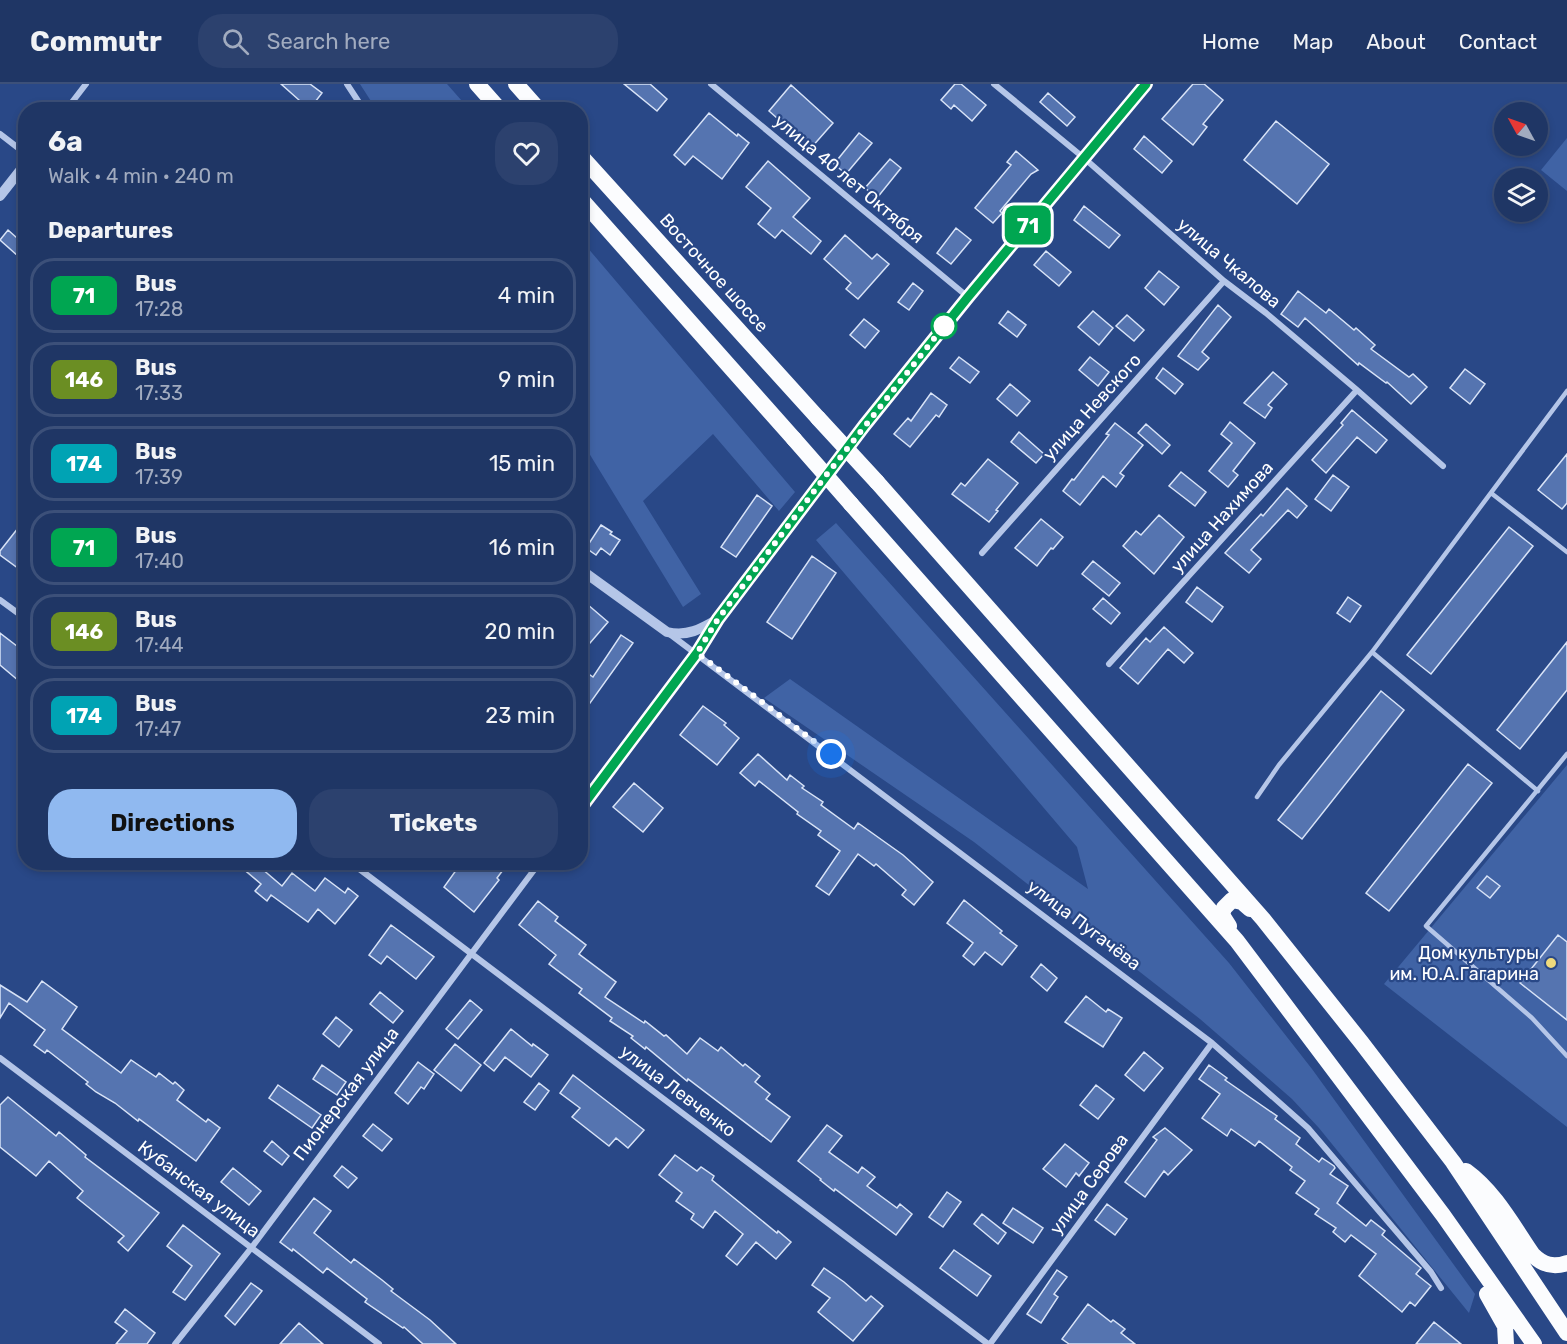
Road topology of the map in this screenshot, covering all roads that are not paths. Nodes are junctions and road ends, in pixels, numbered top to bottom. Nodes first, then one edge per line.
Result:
1 (86, 84) edge
2 (347, 84) edge
3 (477, 84) edge
4 (516, 84) edge
5 (711, 84) edge
6 (994, 84) edge
7 (1146, 84) edge
8 (72, 102) edge
9 (359, 102) edge
10 (493, 102) edge
11 (532, 102) edge
12 (0, 134) edge
13 (18, 148) edge
14 (1084, 158) junction
15 (588, 164) edge
16 (18, 173) edge
17 (0, 196) edge
18 (588, 207) edge
19 (1224, 281) junction
20 (968, 297) junction
21 (1357, 390) junction
22 (1567, 391) edge
23 (1443, 466) dead end
24 (1491, 493) junction
25 (1567, 552) edge
26 (982, 553) dead end
27 (588, 575) edge
28 (0, 600) edge
29 (18, 613) edge
30 (718, 619) junction
31 (667, 632) junction
32 (1372, 652) junction
33 (697, 653) junction
34 (1109, 664) dead end
35 (1567, 754) edge
36 (1538, 791) junction
37 (1257, 796) dead end
38 (588, 798) edge
39 (361, 870) edge
40 (534, 870) edge
41 (1263, 919) junction
42 (1237, 941) junction
43 (472, 954) junction
44 (1212, 1042) junction
45 (1567, 1056) edge
46 (0, 1058) edge
47 (1453, 1162) junction
48 (1443, 1215) junction
49 (252, 1247) junction
50 (1567, 1263) edge
51 (1441, 1287) dead end
52 (1567, 1333) edge
53 (175, 1344) edge
54 (379, 1344) edge
55 (989, 1344) edge
56 (1506, 1344) edge
57 (1534, 1344) edge

1 - 8 street
2 - 9 street
3 - 10 highway
4 - 11 highway
5 - 20 street, улица 40 лет Октября
6 - 14 street, улица Чкалова
7 - 14 street
12 - 13 street
14 - 19 street, улица Чкалова
14 - 20 street
15 - 41 highway, Восточное шоссе, bridge
16 - 17 street
18 - 42 highway, bridge
19 - 21 street, улица Чкалова
19 - 26 street, улица Невского
20 - 30 street
21 - 23 street, улица Чкалова
21 - 34 street, улица Нахимова
22 - 24 lane
24 - 25 lane
24 - 32 lane
27 - 31 street, улица Пугачёва
28 - 29 street
30 - 31 street
30 - 33 street
31 - 33 street, улица Пугачёва
32 - 36 lane
32 - 37 lane
33 - 38 street
33 - 44 street, улица Пугачёва
35 - 36 lane
36 - 45 lane
39 - 43 street, улица Левченко
40 - 43 street, Пионерская улица
41 - 42 highway
41 - 47 highway
42 - 48 highway
43 - 49 street, Пионерская улица
43 - 55 street, улица Левченко
44 - 51 street, улица Пугачёва
44 - 55 street, улица Серова
46 - 49 street, Кубанская улица
47 - 50 highway
47 - 52 highway
48 - 56 highway
48 - 57 highway
49 - 53 street, Пионерская улица
49 - 54 street, Кубанская улица

